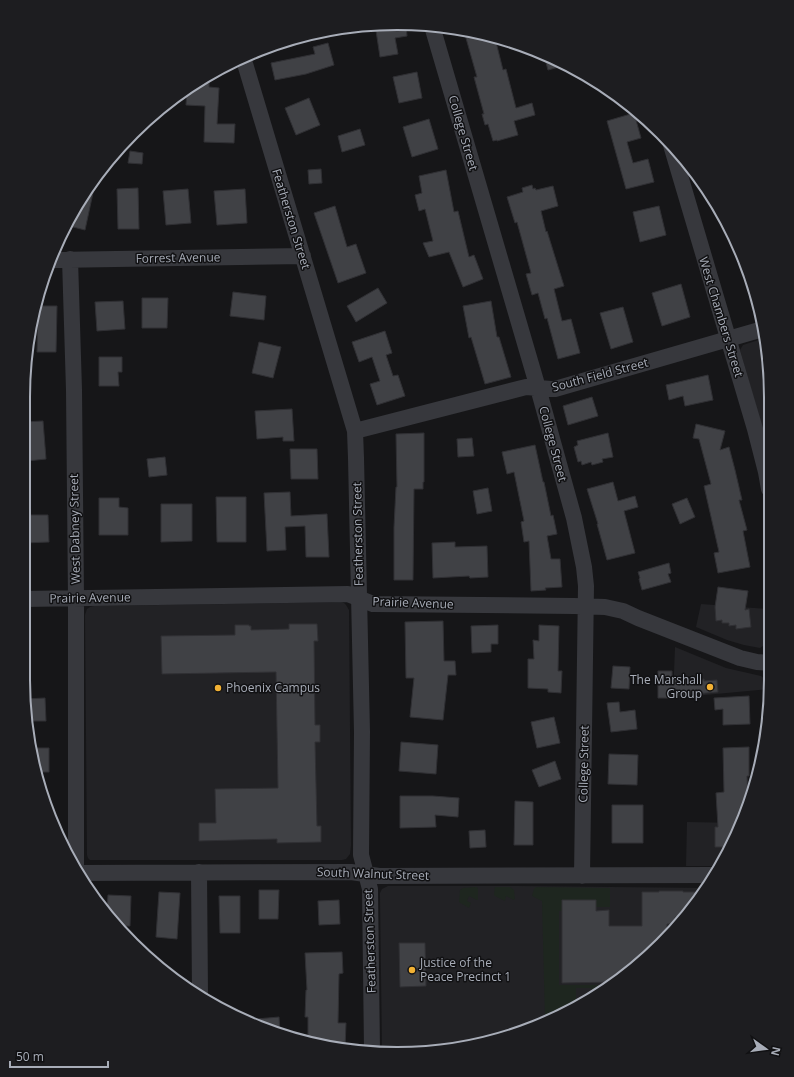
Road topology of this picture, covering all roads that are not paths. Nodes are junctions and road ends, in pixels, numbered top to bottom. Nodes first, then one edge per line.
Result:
1 (434, 32) edge
2 (245, 63) edge
3 (674, 157) edge
4 (302, 256) junction
5 (57, 260) edge
6 (70, 260) junction
7 (758, 330) edge
8 (728, 339) junction
9 (538, 388) junction
10 (355, 431) junction
11 (764, 466) edge
12 (76, 598) junction
13 (30, 599) edge
14 (360, 599) junction
15 (586, 606) junction
16 (764, 663) edge
17 (76, 858) edge
18 (199, 872) junction
19 (85, 873) edge
20 (366, 874) junction
21 (708, 875) edge
22 (582, 876) junction
23 (200, 990) edge
24 (372, 1046) edge

1 - 9 street, College Street
2 - 4 street, Featherston Street
3 - 8 street, West Chambers Street
4 - 6 street, Forrest Avenue
4 - 10 street, Featherston Street
5 - 6 street, Forrest Avenue
6 - 12 street, West Dabney Street
7 - 8 street, South Field Street
8 - 9 street, South Field Street
8 - 11 street, West Chambers Street
9 - 10 street, South Field Street
9 - 15 street, College Street
10 - 14 street, Featherston Street
12 - 13 street, Prairie Avenue
12 - 14 street, Prairie Avenue
12 - 17 street, West Dabney Street
14 - 15 street, Prairie Avenue
14 - 20 street, Featherston Street
15 - 16 street, Prairie Avenue
15 - 22 street, College Street
18 - 19 street, South Walnut Street
18 - 20 street, South Walnut Street
18 - 23 street
20 - 22 street, South Walnut Street
20 - 24 street, Featherston Street
21 - 22 street, South Walnut Street

